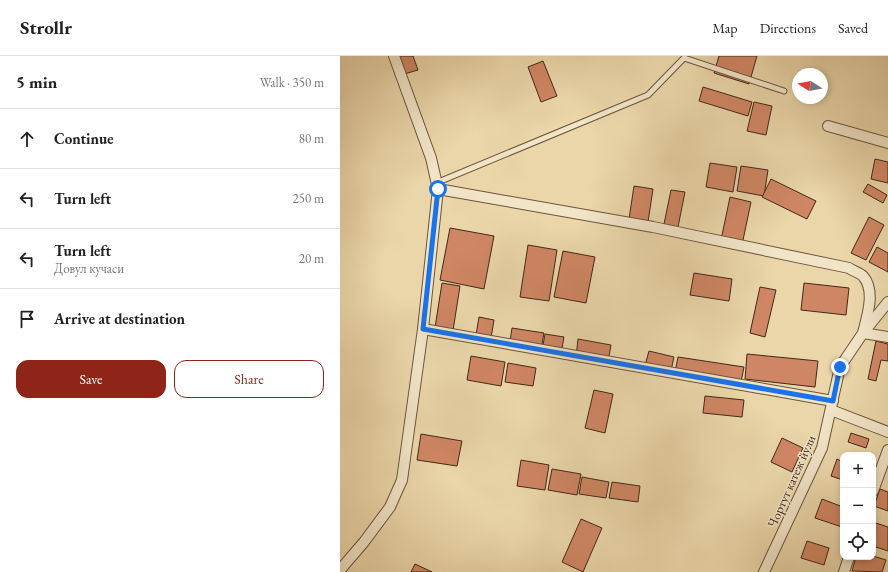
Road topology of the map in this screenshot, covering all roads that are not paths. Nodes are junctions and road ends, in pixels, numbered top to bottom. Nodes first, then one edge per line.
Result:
1 (394, 56) edge
2 (784, 91) dead end
3 (828, 126) dead end
4 (888, 143) edge
5 (437, 186) junction
6 (888, 302) edge
7 (423, 329) junction
8 (863, 333) junction
9 (888, 337) edge
10 (832, 406) junction
11 (888, 432) edge
12 (888, 450) edge
13 (874, 488) edge
14 (848, 560) edge
15 (342, 570) edge
16 (764, 572) edge
17 (844, 572) edge

1 - 5 street
2 - 5 lane
3 - 4 street
5 - 7 street
5 - 8 street
6 - 8 street, Чортут катеж йули
7 - 10 street
7 - 15 street
8 - 9 street
8 - 10 street, Чортут катеж йули
10 - 11 street
10 - 16 street, Чортут катеж йули
12 - 13 street
14 - 17 street

